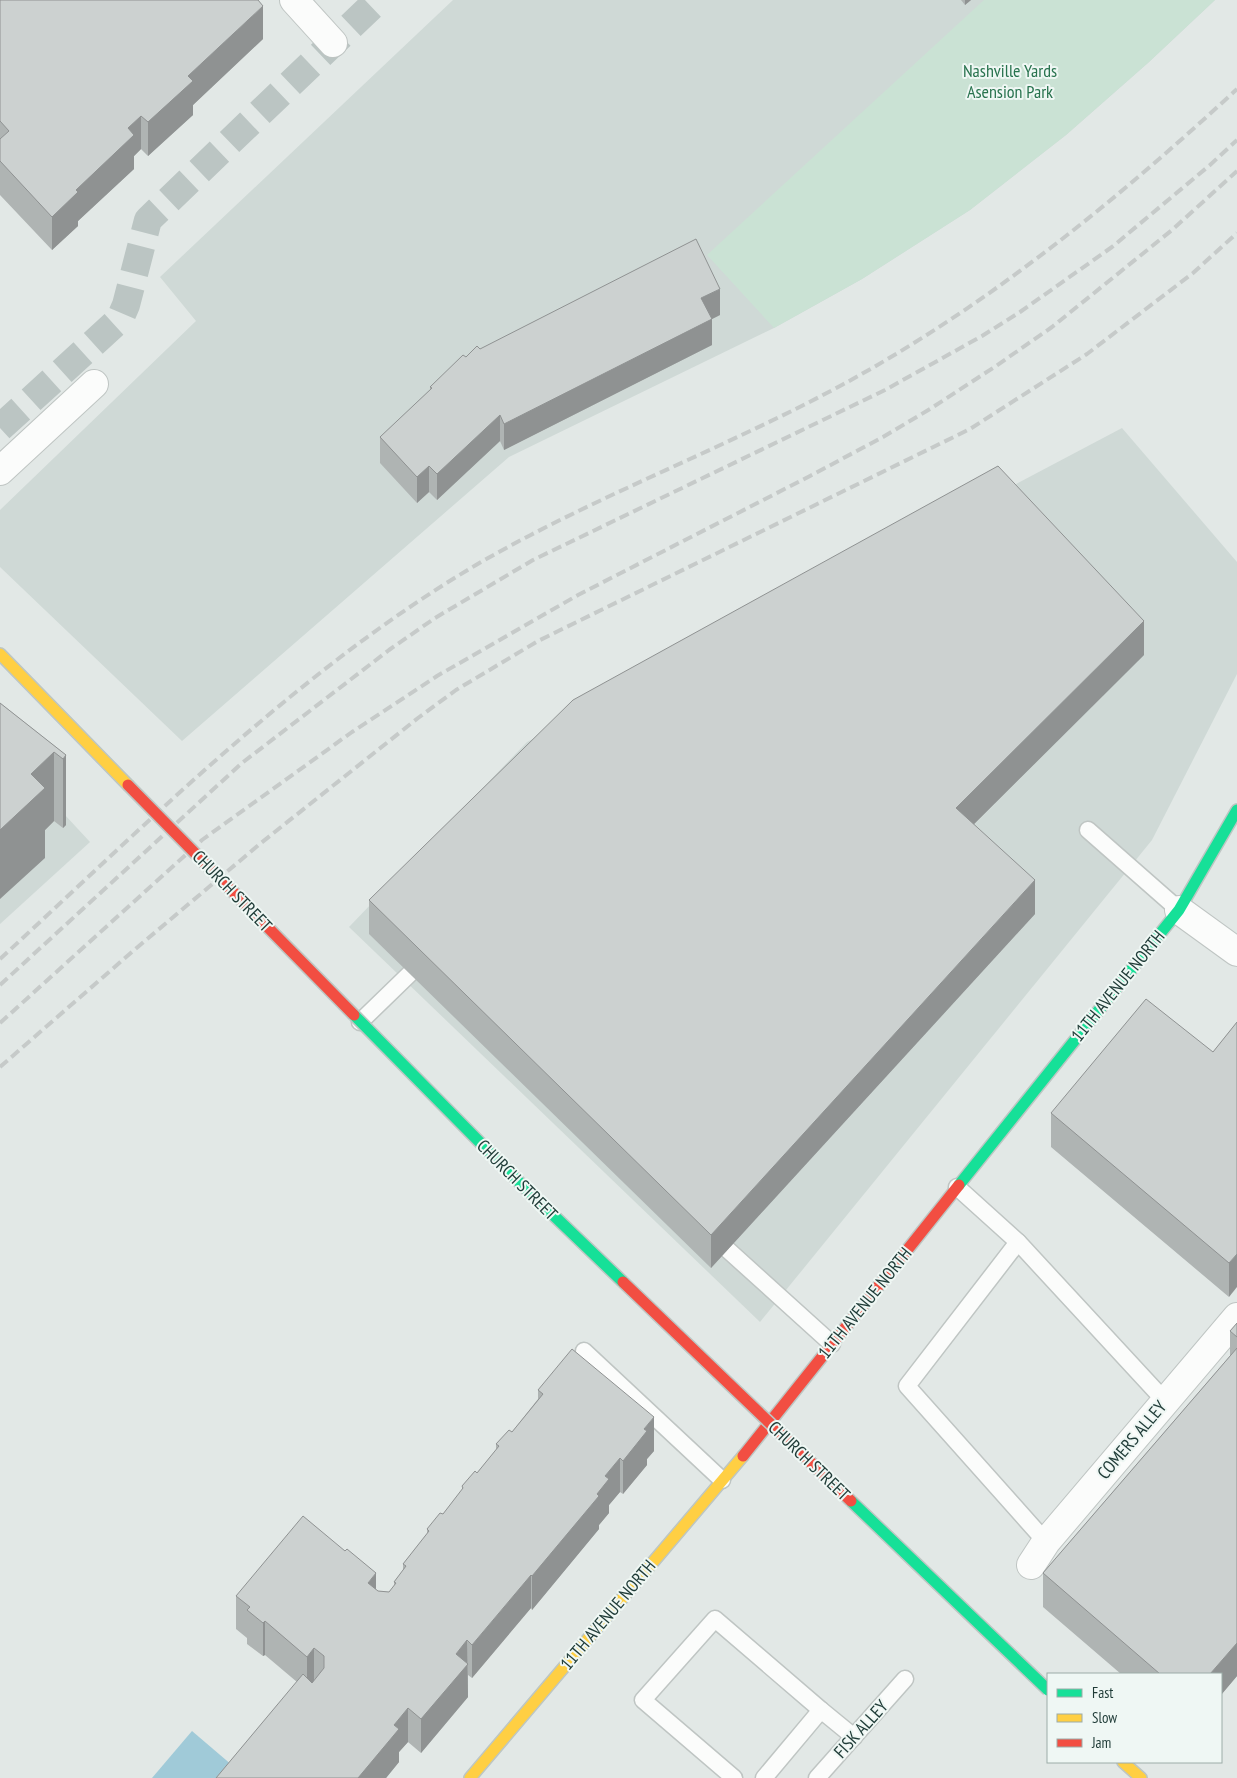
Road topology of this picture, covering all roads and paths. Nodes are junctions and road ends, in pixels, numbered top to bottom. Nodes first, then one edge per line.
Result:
1 (294, 0) edge
2 (333, 43) dead end
3 (94, 384) dead end
4 (0, 471) edge
5 (0, 654) edge
6 (1237, 810) edge
7 (1088, 830) dead end
8 (1179, 910) junction
9 (438, 947) edge
10 (1237, 952) edge
11 (360, 1022) junction
12 (957, 1188) junction
13 (1018, 1242) junction
14 (728, 1250) dead end
15 (1237, 1317) edge
16 (832, 1344) junction
17 (584, 1351) dead end
18 (1166, 1402) junction
19 (763, 1430) junction
20 (722, 1480) junction
21 (1046, 1542) junction
22 (1030, 1565) dead end
23 (905, 1679) dead end
24 (1047, 1689) edge
25 (1047, 1701) edge
26 (821, 1710) junction
27 (854, 1736) junction
28 (1112, 1763) edge
29 (1124, 1763) edge
30 (470, 1778) edge
31 (734, 1778) edge
32 (764, 1778) edge
33 (817, 1778) edge
34 (1128, 1778) edge
35 (1140, 1778) edge

1 - 2 street
3 - 4 street
5 - 11 main road, CHURCH STREET, bridge
6 - 8 main road, 11TH AVENUE NORTH
7 - 8 lane
8 - 10 street
8 - 12 main road, 11TH AVENUE NORTH
9 - 11 lane
11 - 24 main road, CHURCH STREET, bridge
12 - 13 lane
12 - 16 main road, 11TH AVENUE NORTH
13 - 18 lane
13 - 21 lane
14 - 16 lane
15 - 18 street, COMERS ALLEY
16 - 19 main road, 11TH AVENUE NORTH
17 - 20 lane
18 - 21 street, COMERS ALLEY
19 - 20 main road, 11TH AVENUE NORTH
19 - 25 lane, CHURCH STREET
20 - 30 main road, 11TH AVENUE NORTH
21 - 22 street, COMERS ALLEY
23 - 27 lane, FISK ALLEY
26 - 27 lane
26 - 31 lane
26 - 32 lane
27 - 33 lane, FISK ALLEY
28 - 34 lane
29 - 35 main road

